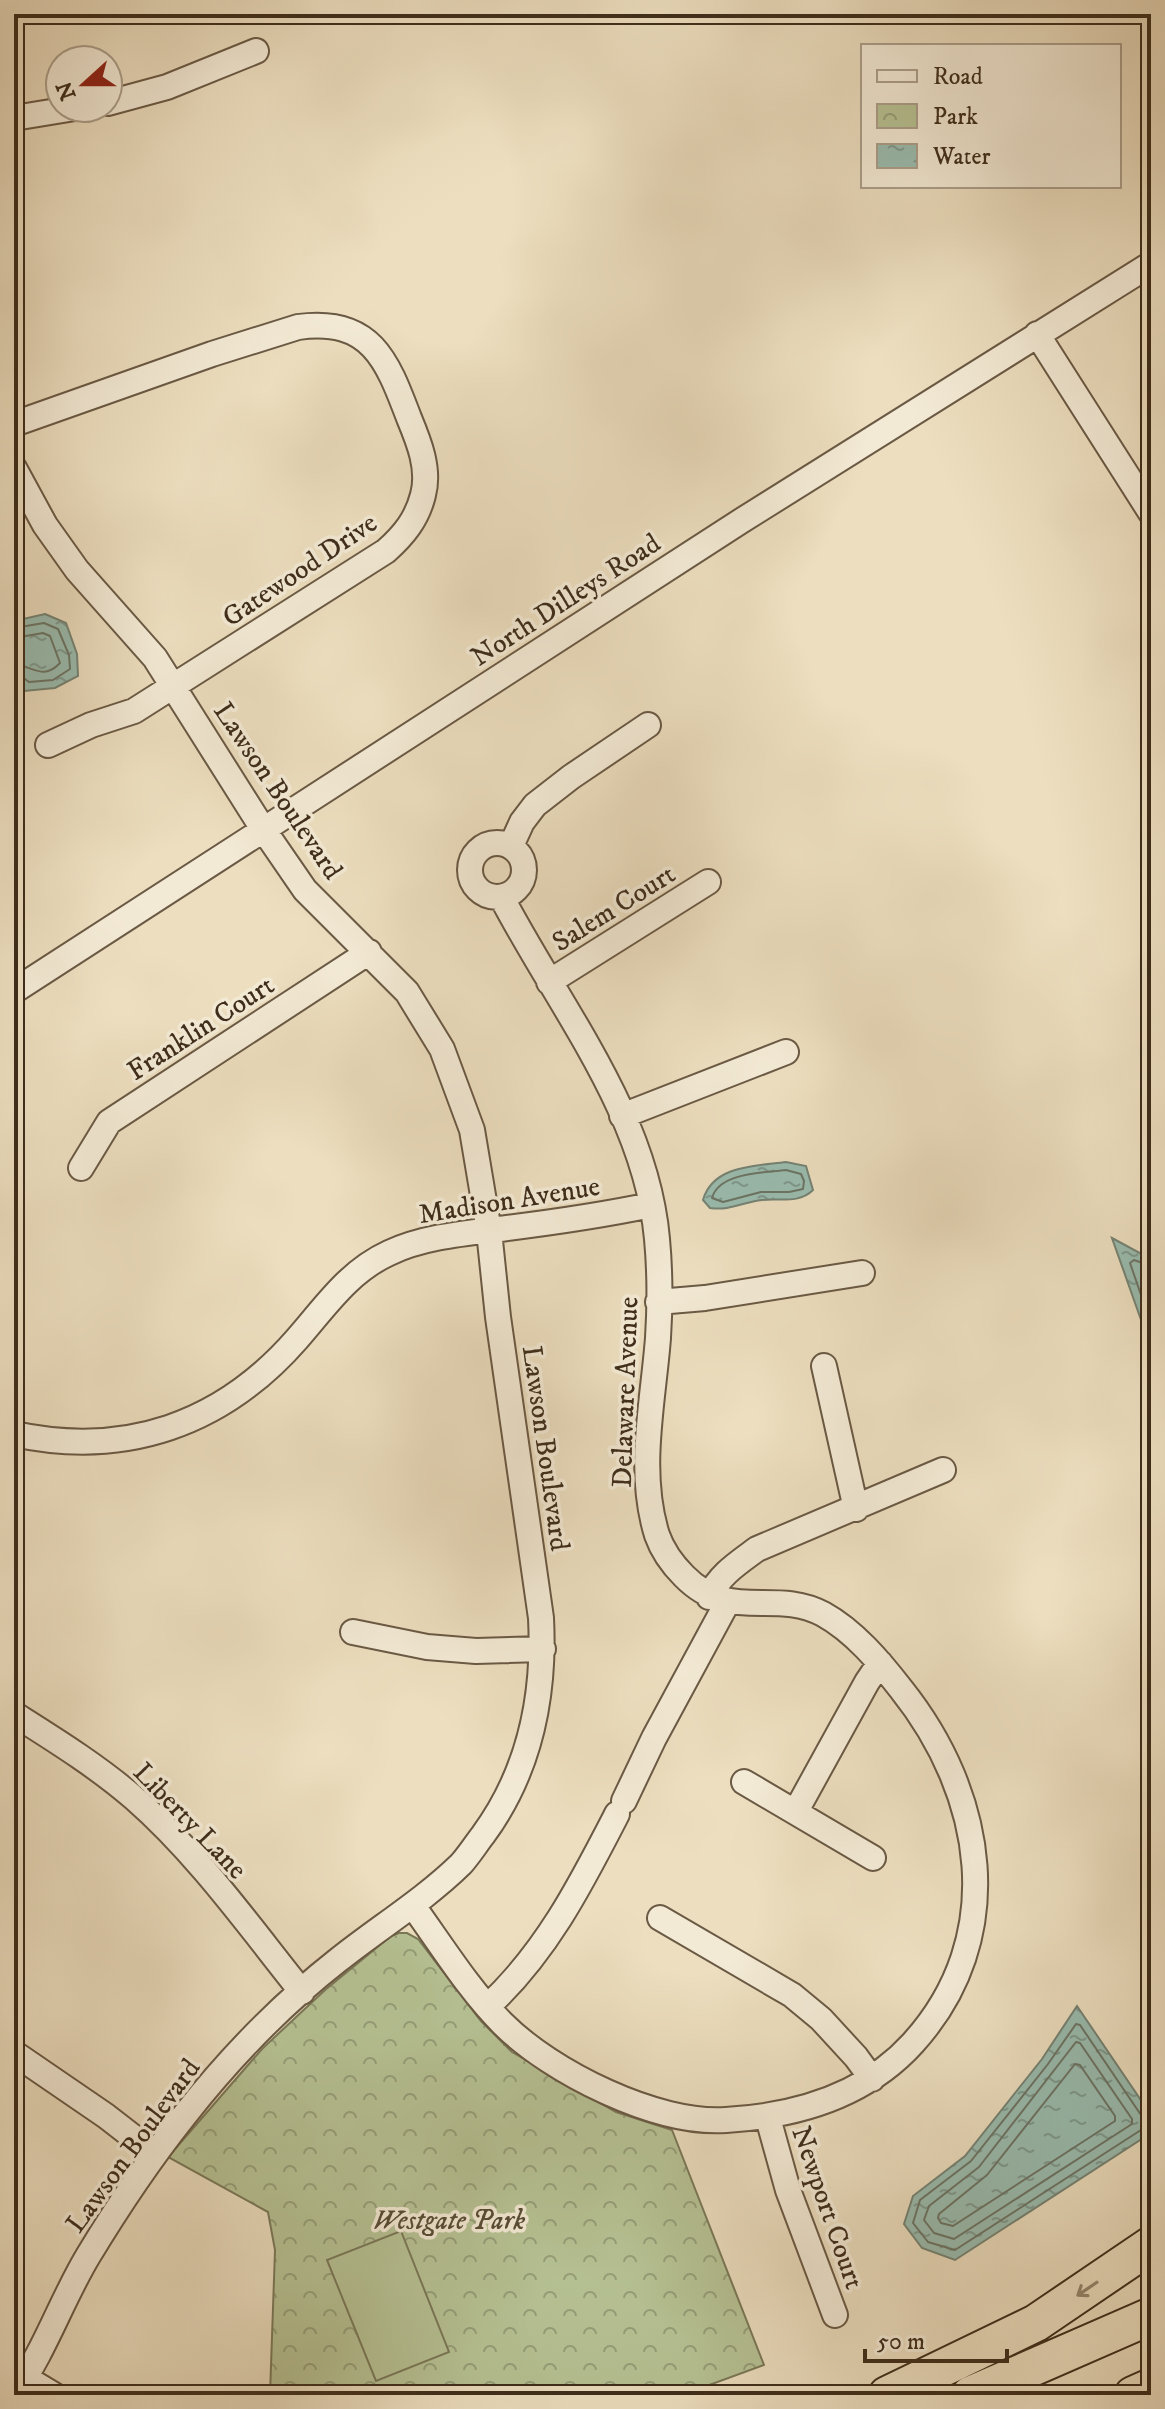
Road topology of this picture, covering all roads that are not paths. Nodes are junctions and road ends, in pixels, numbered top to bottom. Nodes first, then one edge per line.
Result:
1 (256, 51) dead end
2 (124, 99) edge
3 (44, 113) edge
4 (14, 118) edge
5 (1151, 264) edge
6 (1037, 334) junction
7 (14, 424) edge
8 (14, 468) edge
9 (1151, 513) edge
10 (174, 687) junction
11 (648, 725) dead end
12 (48, 745) dead end
13 (263, 829) junction
14 (511, 846) junction
15 (708, 882) dead end
16 (502, 898) junction
17 (369, 952) junction
18 (549, 982) junction
19 (14, 991) edge
20 (786, 1052) dead end
21 (622, 1116) junction
22 (81, 1168) dead end
23 (651, 1205) junction
24 (489, 1231) junction
25 (862, 1273) dead end
26 (658, 1302) junction
27 (824, 1366) dead end
28 (14, 1434) edge
29 (943, 1470) dead end
30 (856, 1509) junction
31 (718, 1600) junction
32 (353, 1632) dead end
33 (543, 1649) junction
34 (880, 1663) junction
35 (14, 1714) edge
36 (744, 1782) dead end
37 (796, 1811) junction
38 (873, 1858) dead end
39 (413, 1906) junction
40 (660, 1918) dead end
41 (302, 1992) junction
42 (487, 2007) junction
43 (14, 2053) edge
44 (872, 2079) junction
45 (768, 2118) junction
46 (155, 2154) junction
47 (1151, 2245) edge
48 (835, 2315) dead end
49 (1151, 2316) edge
50 (18, 2381) edge
51 (1151, 2387) edge
52 (54, 2395) edge
53 (887, 2395) edge
54 (970, 2395) edge
55 (1133, 2395) edge

1 - 2 street
3 - 4 street
5 - 6 street, North Dilleys Road
6 - 9 street
6 - 13 street, North Dilleys Road
7 - 10 street, Gatewood Drive
8 - 10 street, Lawson Boulevard
10 - 12 street, Gatewood Drive
10 - 13 street, Lawson Boulevard
11 - 14 street
13 - 17 street, Lawson Boulevard
13 - 19 street, North Dilleys Road
14 - 16 street
14 - 16 street, Delaware Avenue
15 - 18 street, Salem Court
16 - 18 street, Delaware Avenue
17 - 22 street, Franklin Court
17 - 24 street, Lawson Boulevard
18 - 21 street, Delaware Avenue
20 - 21 street
21 - 23 street, Delaware Avenue
23 - 24 street, Madison Avenue
23 - 26 street, Delaware Avenue
24 - 28 street, Madison Avenue
24 - 33 street, Lawson Boulevard
25 - 26 street
26 - 31 street, Delaware Avenue
27 - 30 street
29 - 30 street
30 - 31 street
31 - 34 street
31 - 42 street
32 - 33 street
33 - 39 street, Lawson Boulevard
34 - 37 street
34 - 44 street
35 - 41 street, Liberty Lane
36 - 37 street
37 - 38 street
39 - 41 street, Lawson Boulevard
39 - 42 street
40 - 44 street
41 - 46 street, Lawson Boulevard
42 - 45 street
43 - 46 street
44 - 45 street
45 - 48 street, Newport Court
46 - 50 street, Lawson Boulevard
47 -> 53 highway
49 - 54 highway
50 - 52 street
51 - 55 highway

